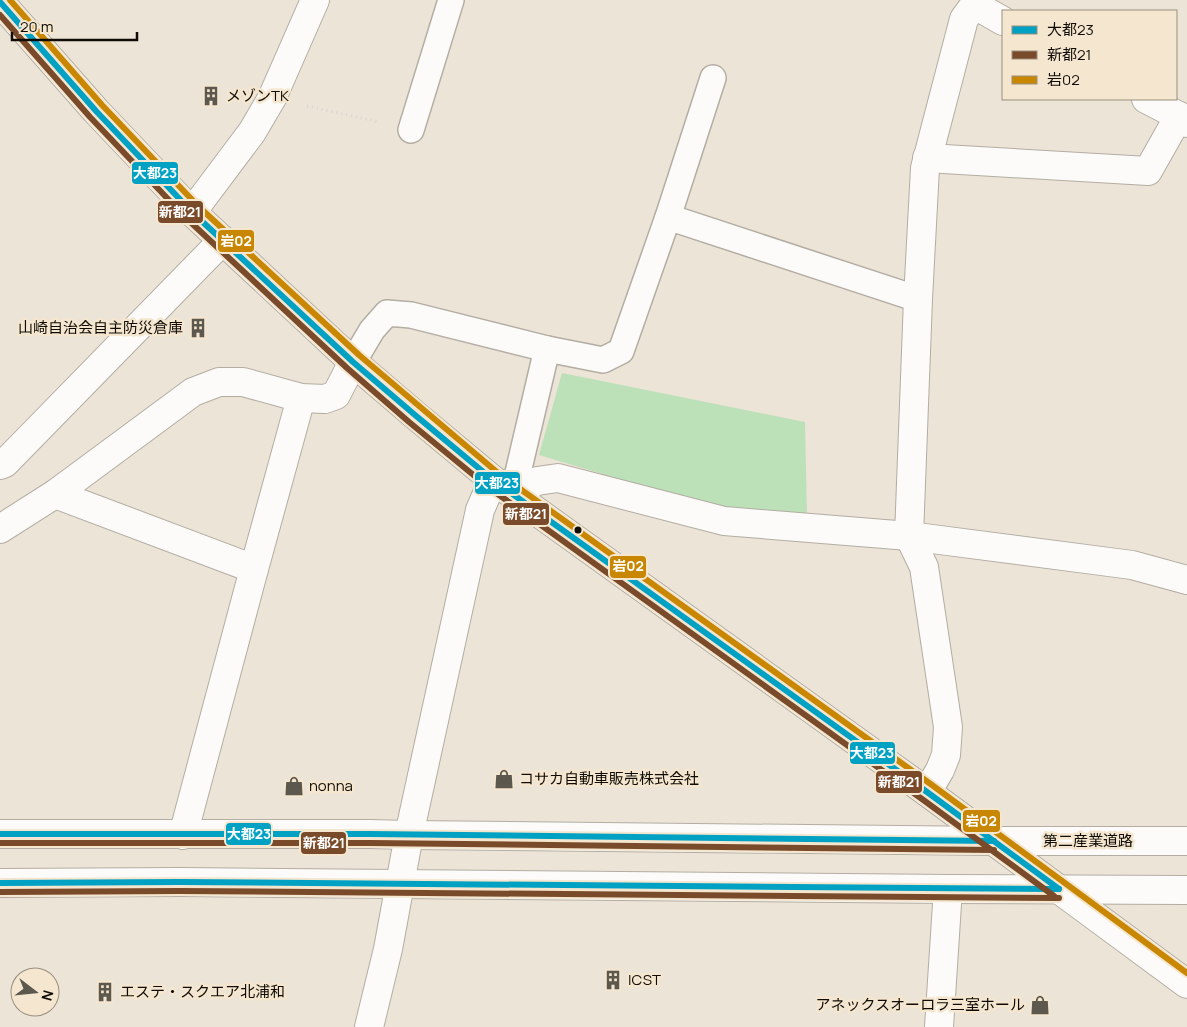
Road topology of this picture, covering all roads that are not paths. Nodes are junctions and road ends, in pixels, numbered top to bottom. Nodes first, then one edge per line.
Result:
1 (315, 0) edge
2 (451, 0) edge
3 (0, 2) edge
4 (976, 3) edge
5 (1002, 20) edge
6 (713, 78) dead end
7 (1148, 100) edge
8 (1183, 120) edge
9 (411, 130) road end
10 (927, 158) junction
11 (192, 212) junction
12 (668, 217) junction
13 (223, 240) junction
14 (918, 299) junction
15 (546, 350) junction
16 (353, 362) junction
17 (301, 398) junction
18 (0, 465) edge
19 (503, 487) junction
20 (55, 494) junction
21 (0, 529) edge
22 (909, 536) junction
23 (254, 569) junction
24 (1187, 580) edge
25 (928, 792) junction
26 (0, 834) edge
27 (183, 835) junction
28 (409, 836) junction
29 (994, 841) junction
30 (1187, 841) edge
31 (0, 882) edge
32 (400, 884) junction
33 (948, 889) junction
34 (1059, 889) junction
35 (1187, 890) edge
36 (1187, 984) edge
37 (369, 1027) edge
38 (938, 1027) edge

1 - 11 street
2 - 9 lane
3 - 11 street
4 - 5 street
4 - 10 street
6 - 12 lane
7 - 8 street
8 - 10 street
10 - 14 street
11 - 13 street
12 - 14 lane
12 - 15 lane
13 - 16 street
13 - 18 street
14 - 22 street
15 - 16 lane
15 - 19 lane
16 - 17 street
16 - 19 street
17 - 20 street
17 - 23 street
19 - 22 street
19 - 25 street
19 - 28 street
20 - 21 street
20 - 23 street
22 - 24 street
22 - 25 street
23 - 27 street
25 - 29 street
26 - 27 street, 第二産業道路
27 - 28 street, 第二産業道路
28 - 29 street, 第二産業道路
28 - 32 street
29 - 30 street, 第二産業道路
29 - 34 street
31 - 32 street
32 - 33 street
32 - 37 street
33 - 34 street
33 - 38 street
34 - 35 street
34 - 36 street

